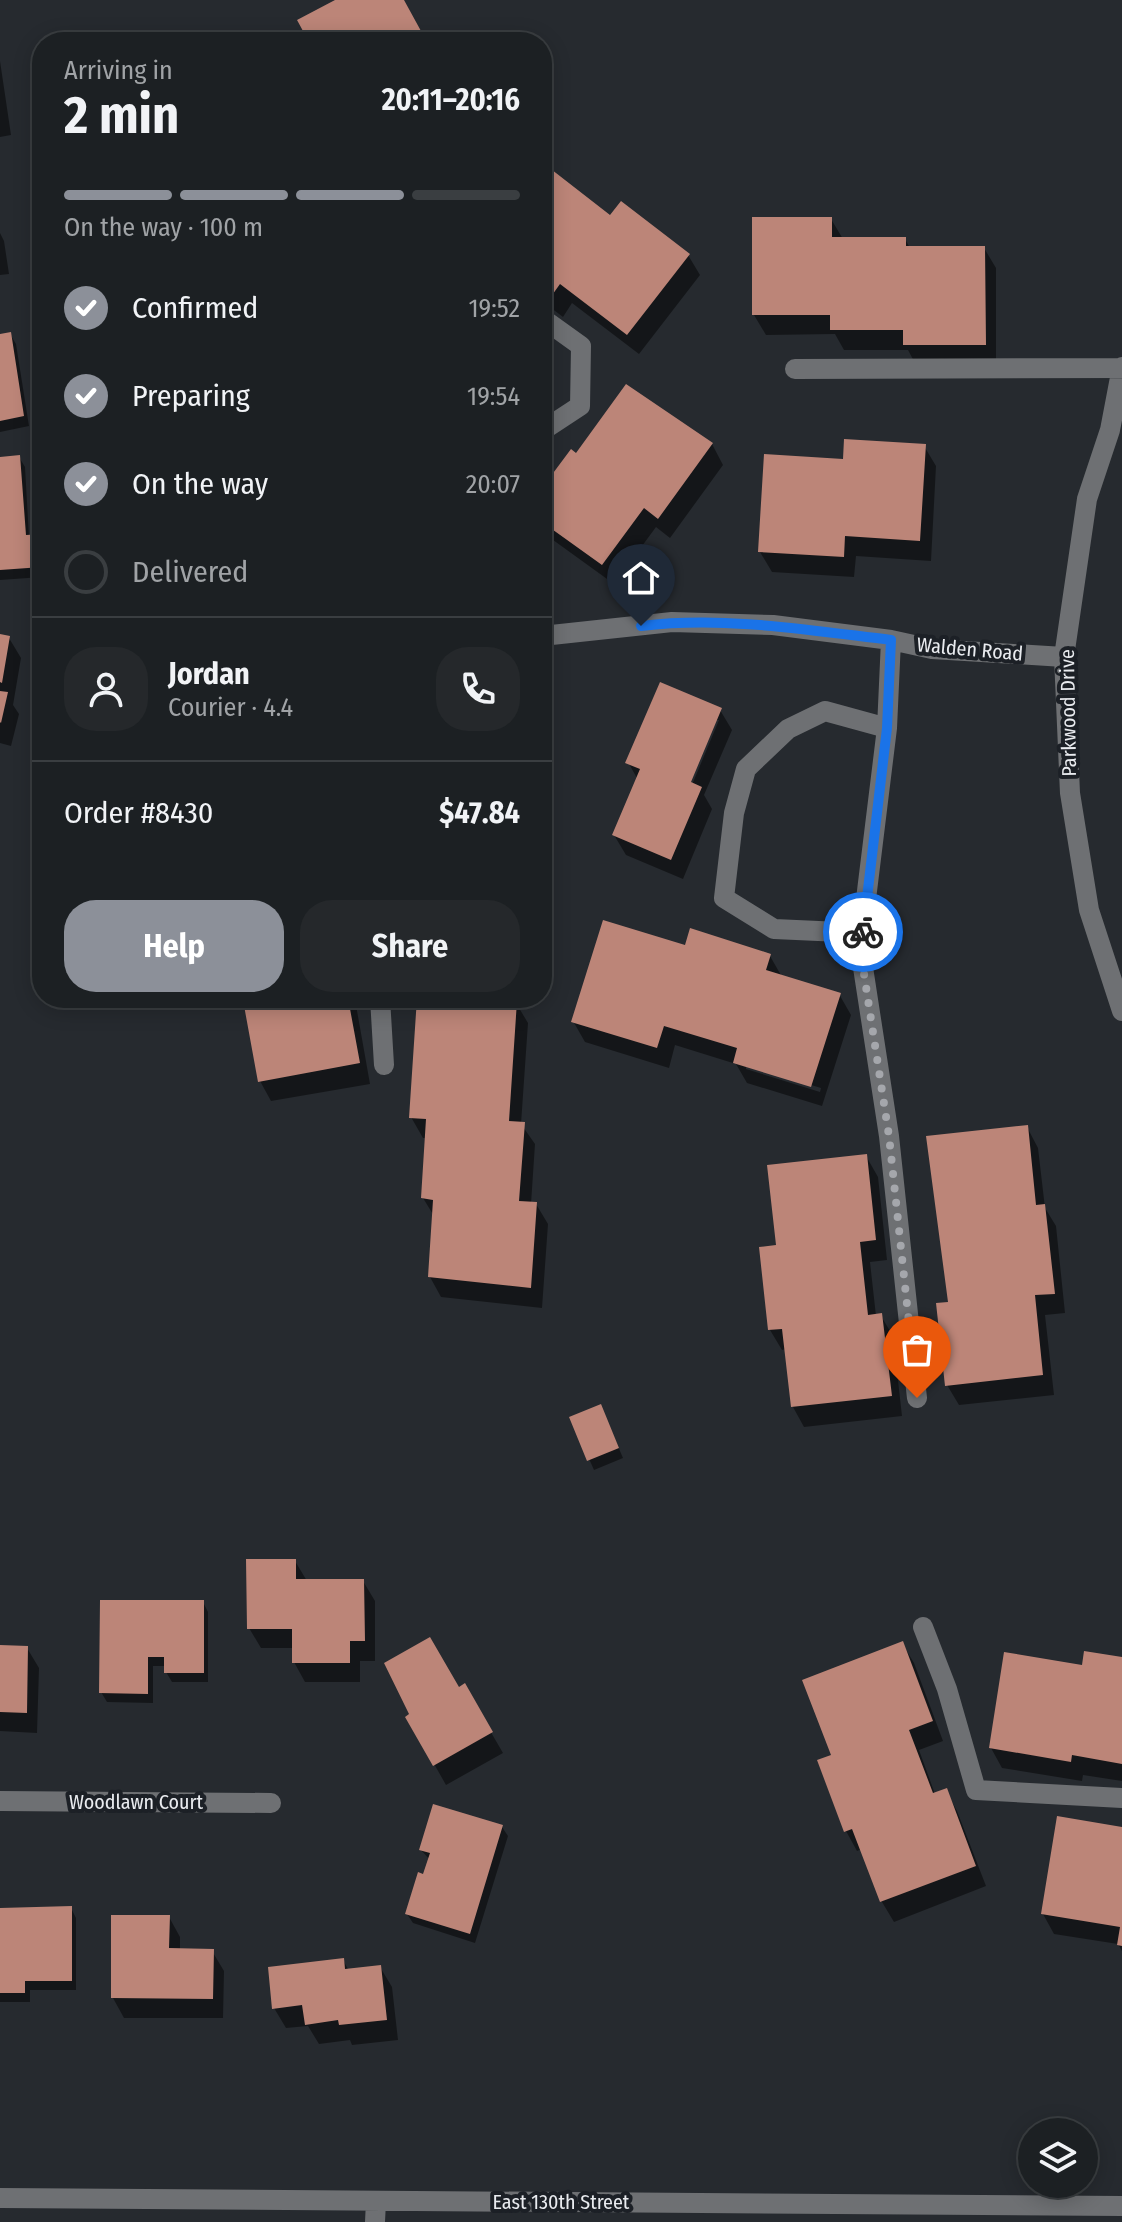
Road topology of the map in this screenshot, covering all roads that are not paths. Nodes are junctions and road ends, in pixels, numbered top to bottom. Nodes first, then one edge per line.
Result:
1 (552, 325) edge
2 (1122, 367) edge
3 (795, 369) dead end
4 (552, 424) edge
5 (552, 635) edge
6 (891, 640) junction
7 (1064, 657) junction
8 (887, 728) junction
9 (863, 933) junction
10 (381, 1008) edge
11 (1122, 1011) edge
12 (384, 1065) dead end
13 (917, 1398) dead end
14 (923, 1627) dead end
15 (1122, 1798) edge
16 (0, 1801) edge
17 (271, 1803) dead end
18 (0, 2198) edge
19 (376, 2201) junction
20 (1122, 2206) edge
21 (375, 2222) edge

1 - 4 street
2 - 3 street
2 - 7 street, Parkwood Drive
5 - 6 street, Walden Road
6 - 7 street, Walden Road
6 - 8 street
7 - 11 street, Parkwood Drive
8 - 9 street
8 - 9 street
9 - 13 street
10 - 12 street
14 - 15 street
16 - 17 street, Woodlawn Court
18 - 19 street, East 130th Street
19 - 20 street, East 130th Street
19 - 21 street

